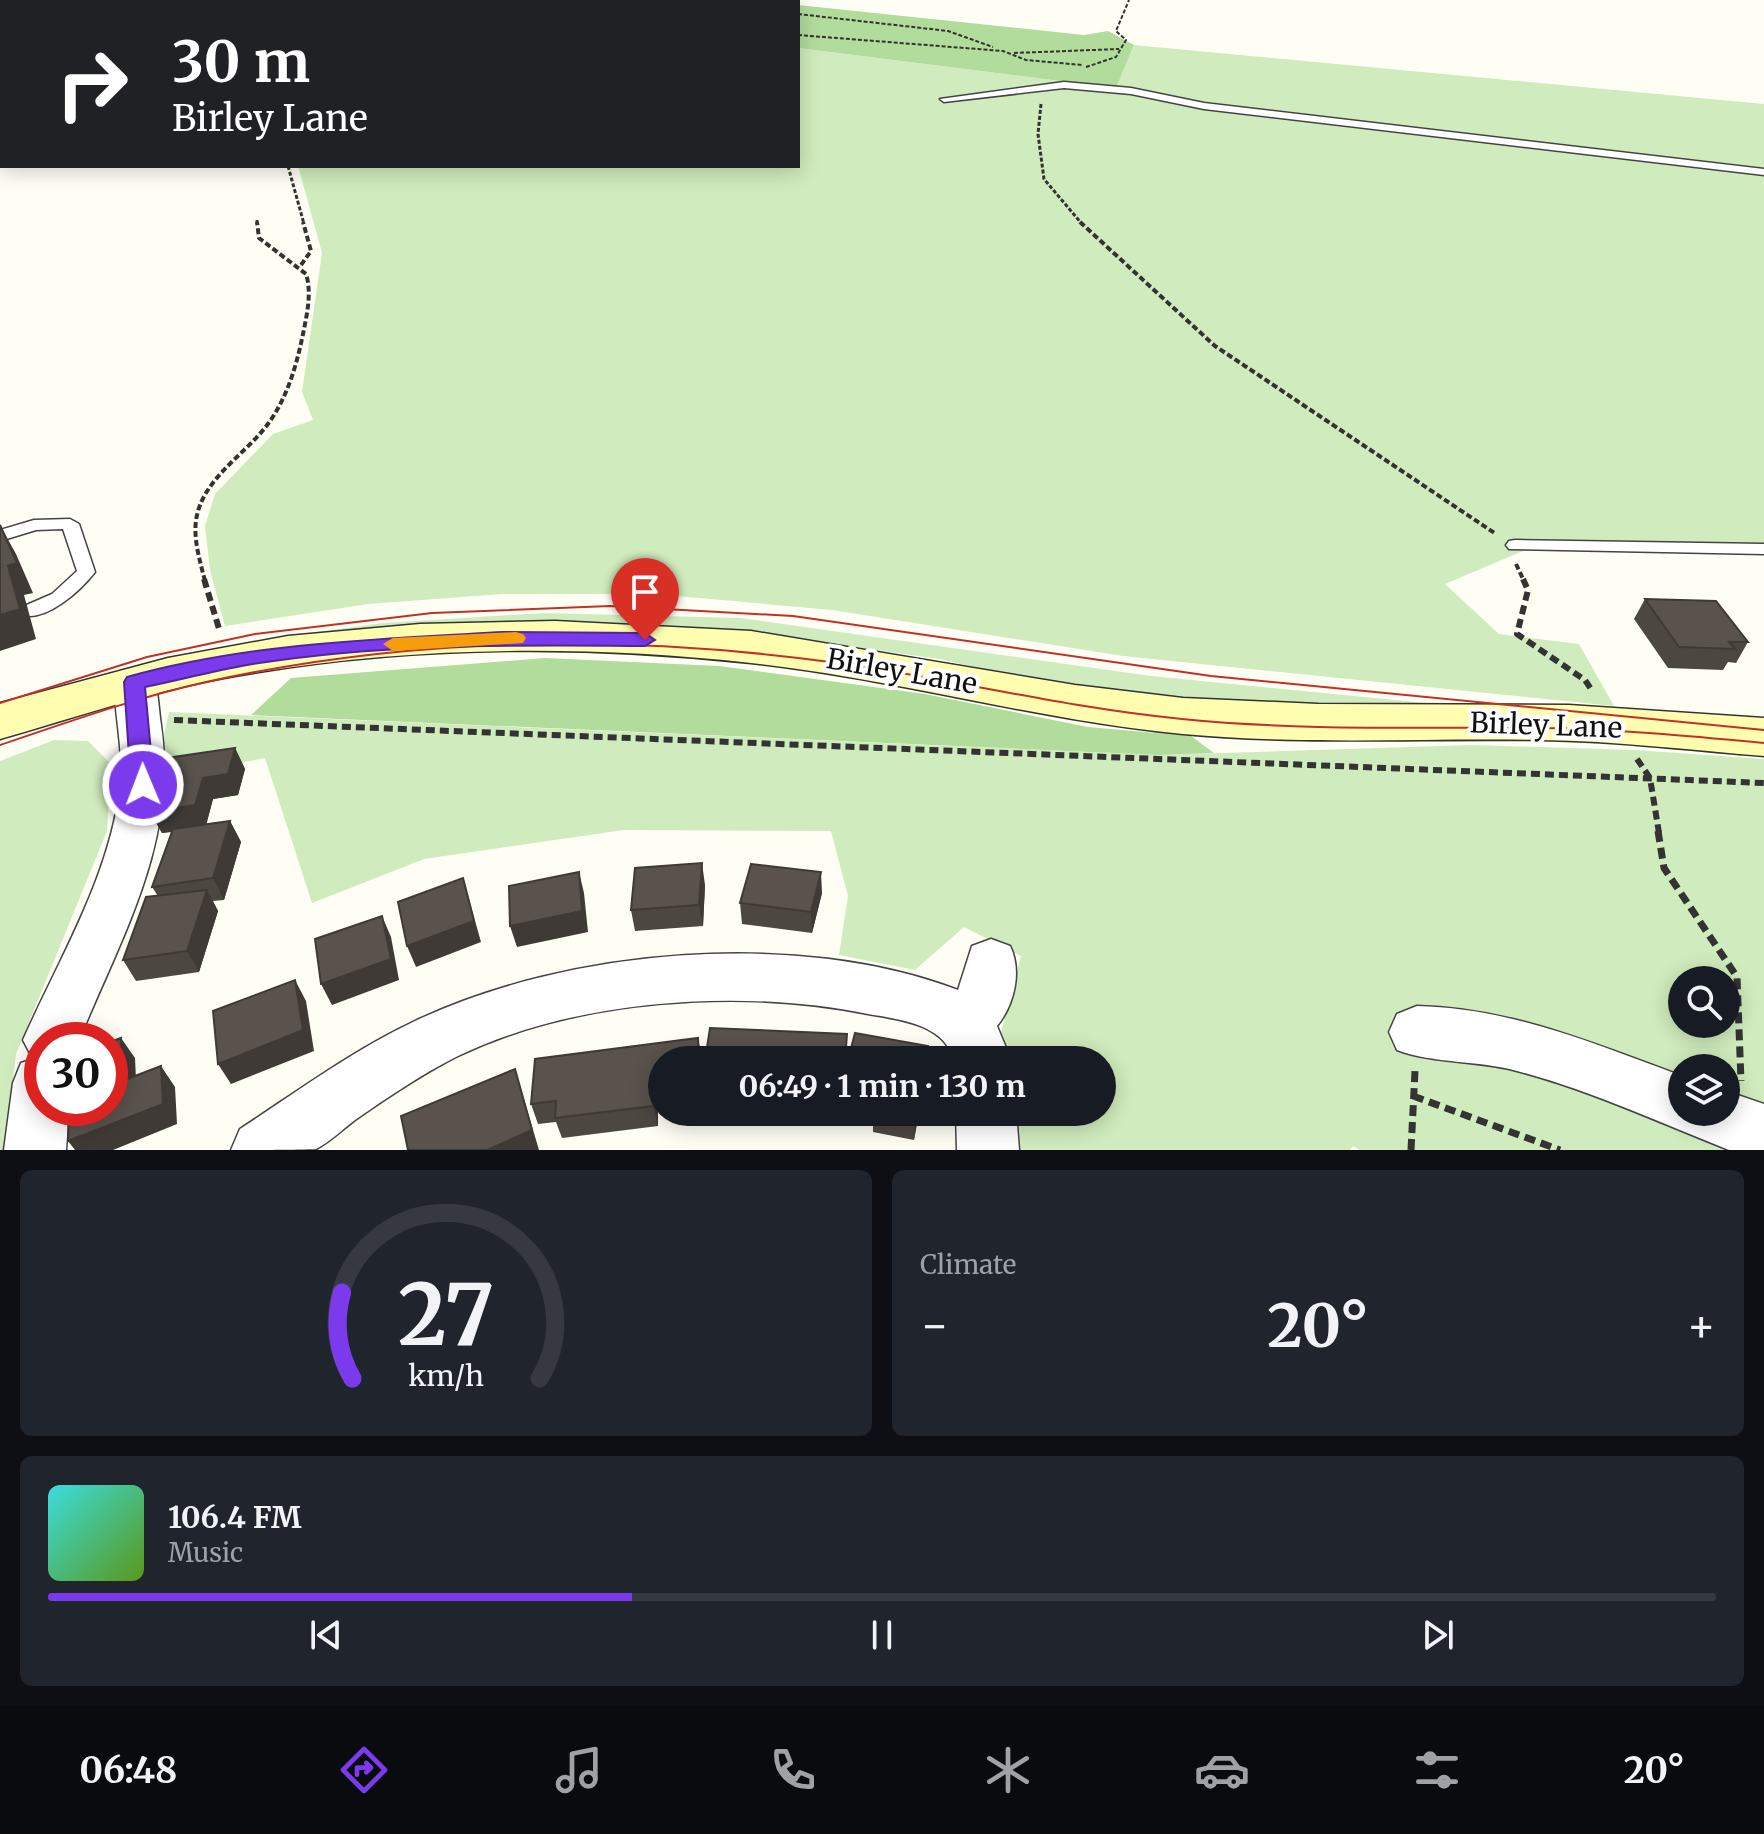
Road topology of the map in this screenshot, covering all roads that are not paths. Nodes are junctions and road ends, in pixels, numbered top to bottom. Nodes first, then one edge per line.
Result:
1 (944, 99) dead end
2 (1764, 172) edge
3 (0, 536) edge
4 (1515, 545) road end
5 (1764, 549) edge
6 (29, 611) dead end
7 (148, 701) junction
8 (23, 715) edge
9 (0, 732) edge
10 (1764, 737) edge
11 (991, 962) dead end
12 (58, 1022) edge
13 (1417, 1032) road end
14 (973, 1042) edge
15 (1668, 1099) edge
16 (38, 1126) edge
17 (987, 1126) edge
18 (35, 1150) edge
19 (262, 1150) edge
20 (988, 1150) edge

1 - 2 lane
3 - 6 lane
4 - 5 lane
7 - 8 street, Birley Lane
7 - 10 street, Birley Lane
7 - 12 street
8 - 9 street, Birley Lane
11 - 14 street
13 - 15 street
14 - 19 street
16 - 18 street
17 - 20 street

